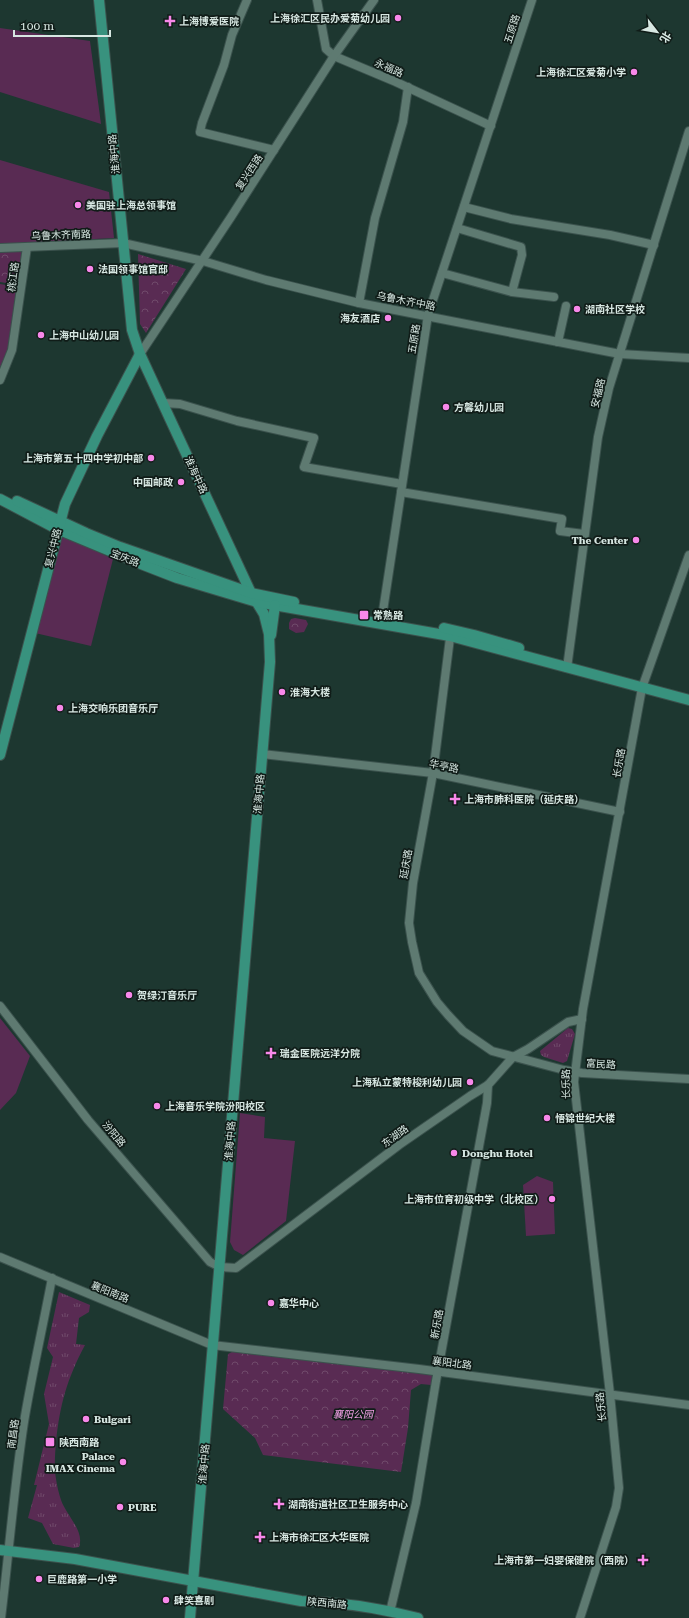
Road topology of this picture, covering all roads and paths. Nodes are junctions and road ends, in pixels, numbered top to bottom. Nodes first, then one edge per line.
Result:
1 (99, 0) edge
2 (246, 0) edge
3 (317, 0) edge
4 (374, 0) edge
5 (532, 0) edge
6 (334, 56) junction
7 (408, 87) junction
8 (491, 126) junction
9 (689, 132) edge
10 (274, 150) junction
11 (464, 207) junction
12 (457, 228) junction
13 (123, 243) junction
14 (654, 245) junction
15 (27, 247) junction
16 (0, 248) edge
17 (203, 261) junction
18 (442, 273) junction
19 (512, 292) junction
20 (554, 297) dead end
21 (359, 302) junction
22 (566, 306) dead end
23 (428, 315) junction
24 (558, 342) junction
25 (140, 354) junction
26 (620, 354) junction
27 (689, 358) edge
28 (0, 380) edge
29 (163, 403) junction
30 (401, 488) junction
31 (0, 492) edge
32 (0, 499) edge
33 (58, 525) junction
34 (584, 534) junction
35 (689, 555) edge
36 (254, 597) junction
37 (275, 605) junction
38 (382, 621) junction
39 (451, 633) junction
40 (269, 647) junction
41 (567, 665) junction
42 (644, 686) junction
43 (689, 694) edge
44 (689, 700) edge
45 (262, 754) junction
46 (0, 755) edge
47 (433, 773) junction
48 (620, 812) junction
49 (0, 1006) edge
50 (582, 1019) junction
51 (513, 1057) junction
52 (575, 1072) junction
53 (689, 1079) edge
54 (488, 1085) junction
55 (0, 1257) edge
56 (220, 1267) junction
57 (52, 1278) junction
58 (212, 1345) junction
59 (438, 1371) junction
60 (610, 1394) junction
61 (689, 1405) edge
62 (5, 1550) edge
63 (193, 1580) junction
64 (390, 1612) junction
65 (1, 1618) edge
66 (190, 1618) edge
67 (418, 1618) edge
68 (580, 1618) edge

1 - 13 main road, 淮海中路
2 - 10 street
3 - 6 street
4 - 6 street, 复兴西路
5 - 8 street, 五原路
6 - 7 street, 永福路
6 - 10 street, 复兴西路
7 - 8 street, 永福路
7 - 21 street
8 - 11 street, 五原路
9 - 14 street, 安福路
10 - 17 street, 复兴西路
11 - 12 street, 五原路
11 - 14 street
12 - 18 street, 五原路
12 - 19 street
13 - 15 street, 乌鲁木齐南路
13 - 17 street, 乌鲁木齐中路
13 - 25 main road, 淮海中路
14 - 26 street, 安福路
15 - 16 street, 乌鲁木齐南路
15 - 28 street, 桃江路
17 - 21 street, 乌鲁木齐中路
17 - 25 street, 复兴西路
18 - 19 street
18 - 23 street, 五原路
19 - 20 street
21 - 23 street, 乌鲁木齐中路
22 - 24 street
23 - 24 street, 乌鲁木齐中路
23 - 30 street, 五原路
24 - 26 street, 乌鲁木齐中路
25 - 29 main road, 淮海中路
25 - 33 main road, 复兴中路
26 - 27 street, 乌鲁木齐中路
26 - 34 street, 安福路
29 - 30 street
29 - 36 main road, 淮海中路
30 - 34 street
30 - 38 street, 五原路
31 - 33 main road, 宝庆路
32 - 33 main road, 宝庆路
33 - 36 main road, 宝庆路
33 - 46 main road, 复兴中路
34 - 41 street, 安福路
35 - 42 street, 长乐路
36 - 37 main road
36 - 38 main road
36 - 40 main road, 淮海中路
37 - 38 main road
37 - 40 main road
38 - 39 main road
39 - 41 main road
39 - 47 street, 延庆路
40 - 45 main road, 淮海中路
41 - 42 main road
42 - 43 main road
42 - 44 main road
42 - 48 street, 长乐路
45 - 47 street, 华亭路
45 - 56 main road, 淮海中路
47 - 48 street, 华亭路
47 - 51 street, 延庆路
48 - 50 street, 长乐路
49 - 56 street, 汾阳路
50 - 51 street, 东湖路
50 - 52 street, 长乐路
51 - 52 street, 富民路
51 - 54 street, 东湖路
52 - 53 street, 富民路
52 - 60 street, 长乐路
54 - 56 street, 东湖路
54 - 59 street, 新乐路
55 - 57 street, 襄阳南路
56 - 58 main road, 淮海中路
57 - 58 street, 襄阳南路
57 - 62 street, 南昌路
58 - 59 street, 襄阳北路
58 - 63 main road, 淮海中路
59 - 60 street, 襄阳北路
59 - 64 street, 新乐路
60 - 61 street, 襄阳北路
60 - 68 street, 长乐路
62 - 63 main road, 陕西南路
62 - 65 street, 南昌路
63 - 64 main road, 陕西南路
63 - 66 main road, 淮海中路
64 - 67 main road, 陕西南路

